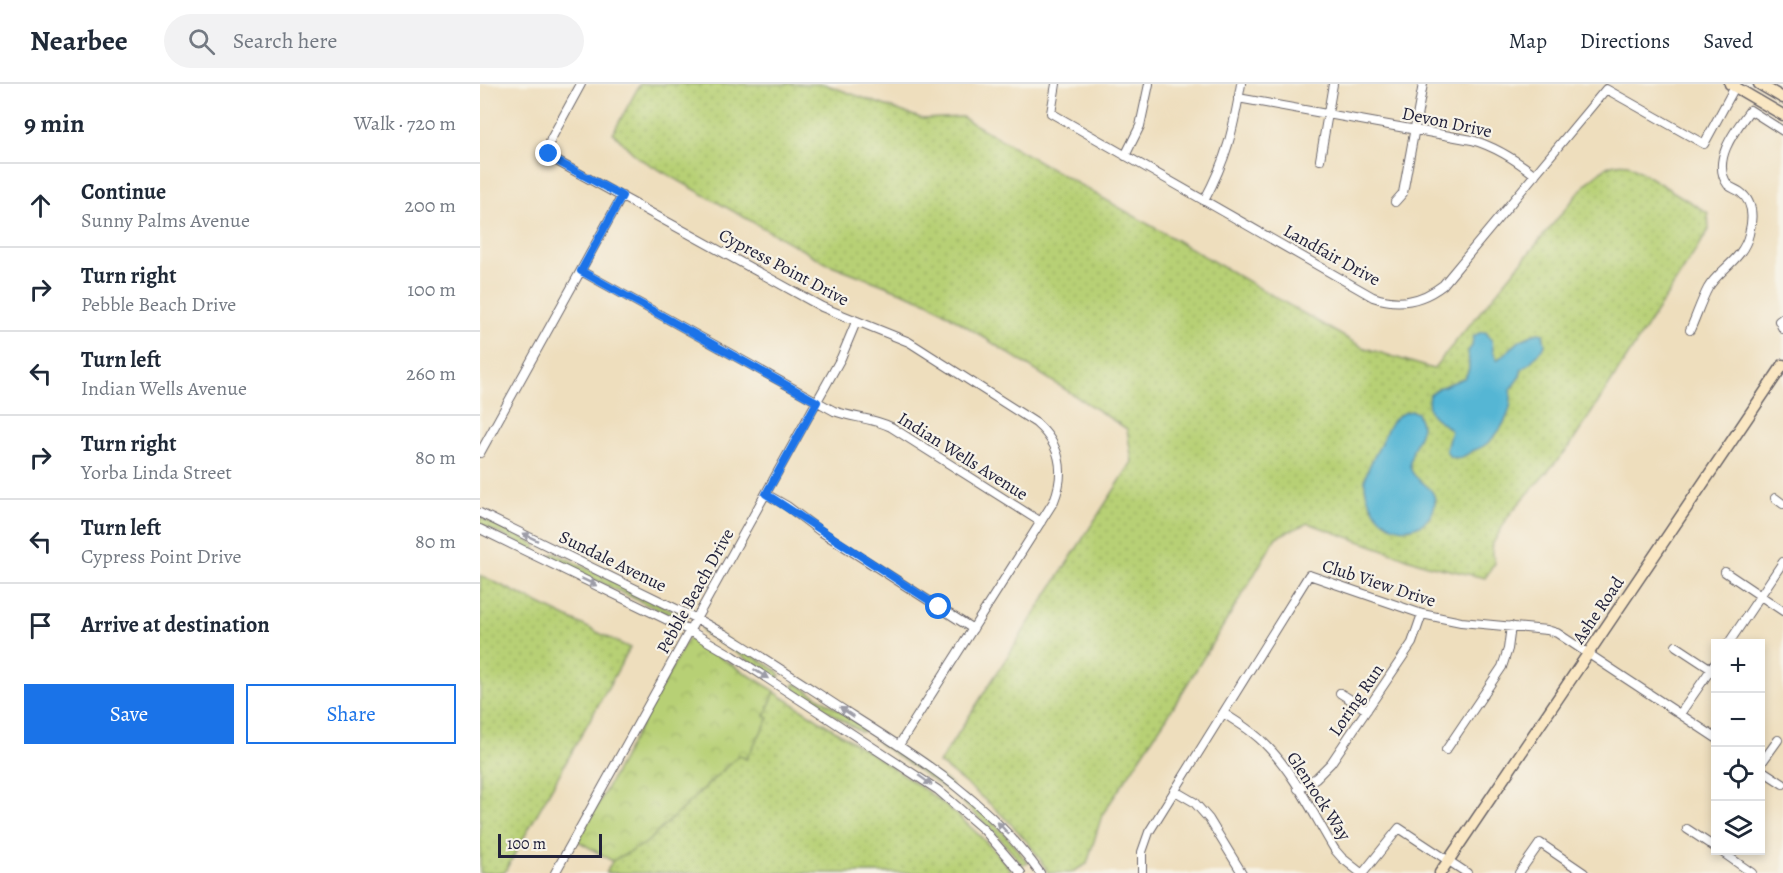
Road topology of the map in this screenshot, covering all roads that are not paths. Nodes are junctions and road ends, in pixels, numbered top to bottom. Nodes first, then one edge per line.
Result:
1 (581, 84) edge
2 (1056, 84) edge
3 (1149, 84) edge
4 (1241, 84) edge
5 (1333, 84) edge
6 (1423, 84) edge
7 (1760, 84) edge
8 (1734, 85) edge
9 (1239, 98) junction
10 (1783, 98) edge
11 (1328, 114) junction
12 (1783, 115) edge
13 (1415, 129) junction
14 (1783, 131) edge
15 (1125, 156) junction
16 (1320, 160) dead end
17 (1534, 175) junction
18 (622, 196) junction
19 (1204, 201) junction
20 (1395, 202) dead end
21 (581, 271) junction
22 (1783, 318) edge
23 (856, 322) junction
24 (1783, 329) edge
25 (1690, 330) dead end
26 (1783, 365) edge
27 (817, 402) junction
28 (480, 453) edge
29 (766, 494) junction
30 (1775, 498) dead end
31 (1783, 504) edge
32 (480, 513) edge
33 (1041, 522) junction
34 (480, 529) edge
35 (1783, 562) edge
36 (1725, 572) dead end
37 (1760, 596) junction
38 (1783, 611) edge
39 (1422, 614) junction
40 (697, 618) junction
41 (1511, 626) junction
42 (973, 628) junction
43 (690, 631) junction
44 (1731, 639) edge
45 (1676, 646) dead end
46 (1590, 653) junction
47 (1711, 665) edge
48 (1711, 669) edge
49 (792, 676) junction
50 (784, 689) junction
51 (1340, 693) dead end
52 (1367, 710) junction
53 (1223, 713) junction
54 (1680, 714) junction
55 (875, 730) junction
56 (1711, 735) edge
57 (1778, 740) dead end
58 (868, 743) junction
59 (899, 745) junction
60 (1446, 750) dead end
61 (1765, 761) edge
62 (1765, 770) edge
63 (1783, 784) edge
64 (962, 789) junction
65 (1298, 789) junction
66 (1175, 790) junction
67 (952, 801) junction
68 (1687, 829) dead end
69 (1711, 845) edge
70 (1726, 855) edge
71 (1449, 860) junction
72 (555, 873) edge
73 (1021, 873) edge
74 (1040, 873) edge
75 (1142, 873) edge
76 (1242, 873) edge
77 (1362, 873) edge
78 (1440, 873) edge
79 (1467, 873) edge
80 (1519, 873) edge
81 (1584, 873) edge
82 (1752, 873) edge

1 - 18 street, Cypress Point Drive
2 - 15 street, Landfair Drive
3 - 15 street
4 - 9 street
5 - 11 street
6 - 13 street
7 - 10 street
8 - 12 street
8 - 17 street, Landfair Drive
9 - 11 street, Devon Drive
9 - 19 street
11 - 13 street, Devon Drive
11 - 16 street
13 - 17 street, Devon Drive
13 - 20 street
14 - 25 street
15 - 19 street, Landfair Drive
17 - 19 street, Landfair Drive
18 - 21 street
18 - 23 street, Cypress Point Drive
21 - 27 street, Indian Wells Avenue
21 - 28 street
22 - 24 street
23 - 27 street, Pebble Beach Drive
23 - 33 street, Cypress Point Drive
26 - 46 street, Ashe Road
27 - 29 street, Pebble Beach Drive
27 - 33 street, Indian Wells Avenue
29 - 40 street, Pebble Beach Drive
29 - 42 street
30 - 31 street
40 -> 32 street, Sundale Avenue
33 - 42 street
34 -> 43 street, Sundale Avenue
35 - 37 street
36 - 37 street
37 - 38 street
37 - 44 street
39 - 41 street, Club View Drive
39 - 52 street, Loring Run
39 - 53 street, Club View Drive
40 - 43 street, Pebble Beach Drive
40 - 49 street, Sundale Avenue
41 - 46 street, Club View Drive
41 - 60 street
42 - 59 street
43 -> 50 street, Sundale Avenue
43 - 72 street, Pebble Beach Drive
45 - 47 street
46 - 54 street, Club View Drive
46 - 71 street, Ashe Road
48 - 54 street
49 - 50 street
55 -> 49 street, Sundale Avenue
50 - 58 street, Sundale Avenue
51 - 52 street
52 - 65 street, Loring Run
53 - 65 street, Glenrock Way
53 - 66 street, Club View Drive
54 - 56 street, Club View Drive
55 - 58 street
55 - 59 street, Sundale Avenue
57 - 61 street
58 -> 67 street, Sundale Avenue
59 - 64 street, Sundale Avenue
62 - 63 street
64 - 67 street
74 -> 64 street, Sundale Avenue
65 - 77 street, Glenrock Way
66 - 75 street, Club View Drive
66 - 76 street
67 - 73 street, Sundale Avenue
68 - 69 street
70 - 82 street
71 - 77 street
71 - 78 street, Ashe Road
71 - 79 street
80 - 81 street

